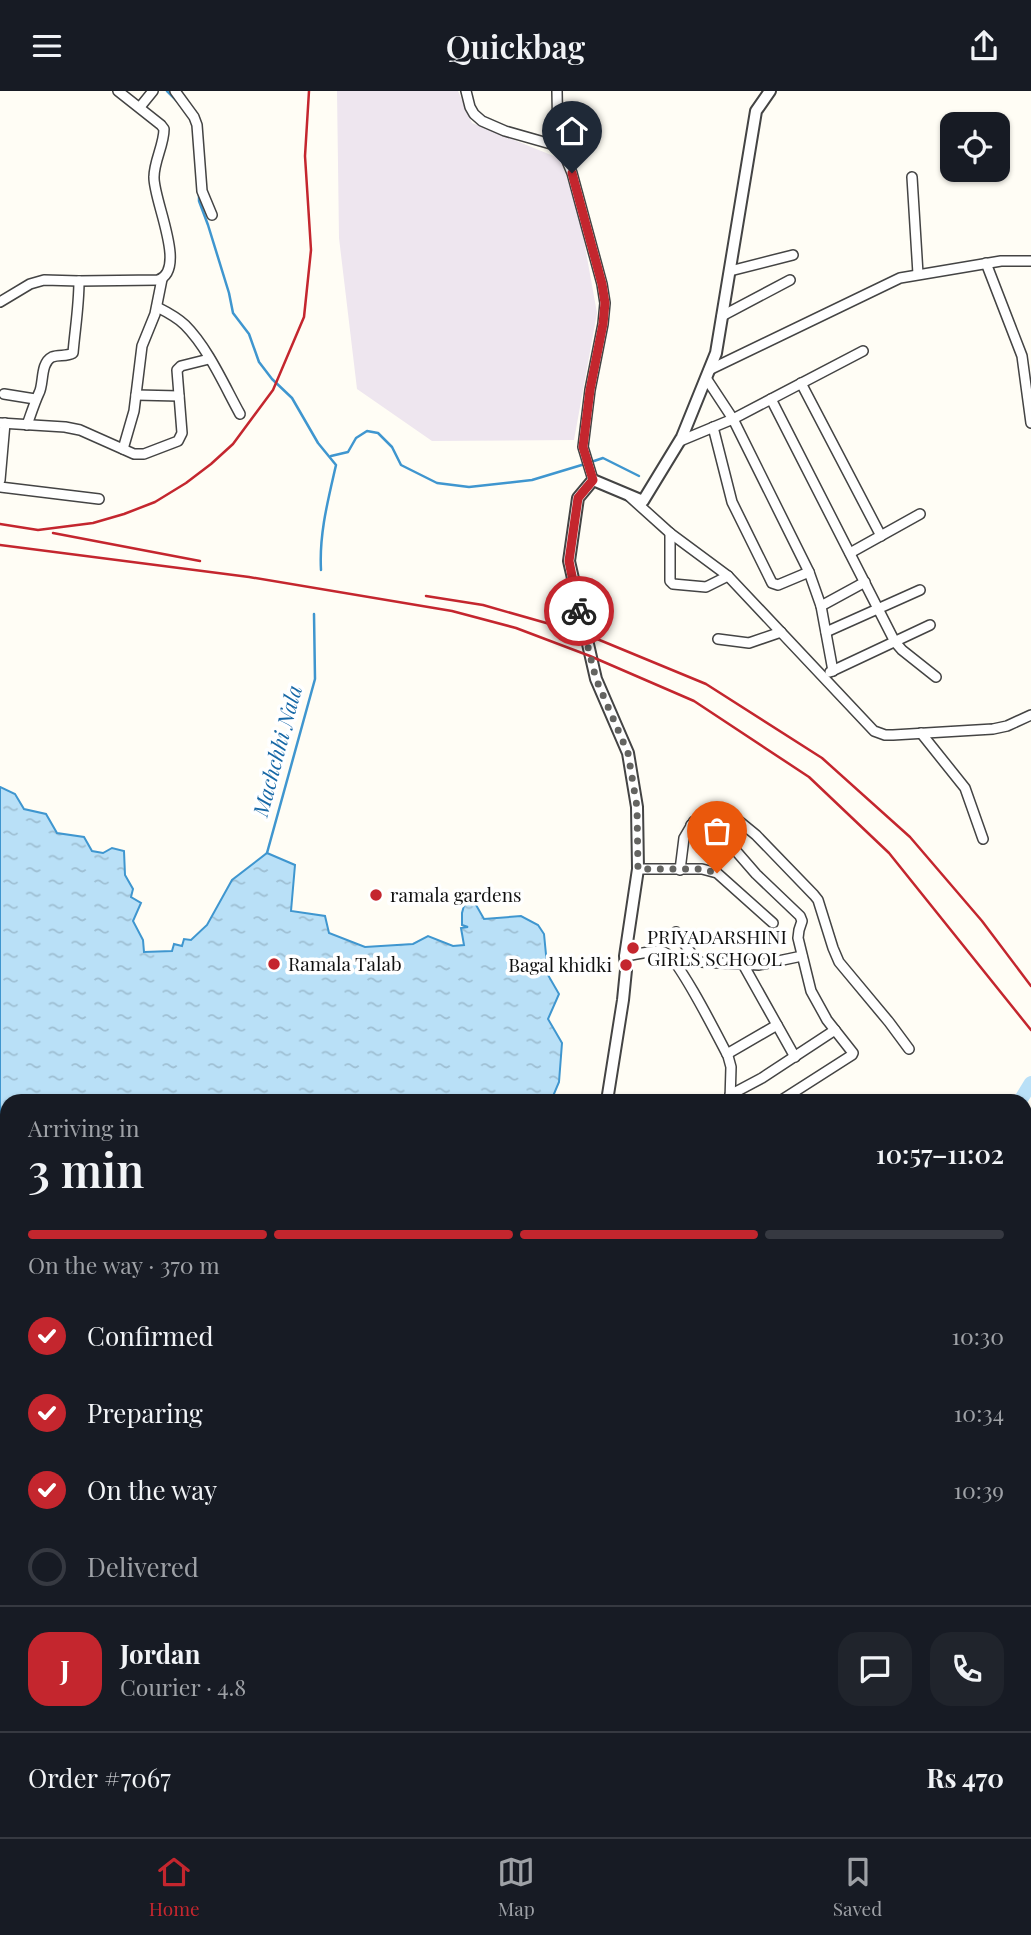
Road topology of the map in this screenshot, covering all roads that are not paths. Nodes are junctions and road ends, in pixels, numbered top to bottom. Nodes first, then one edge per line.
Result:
1 (118, 91) edge
2 (466, 91) edge
3 (557, 91) edge
4 (152, 92) edge
5 (178, 92) edge
6 (763, 94) edge
7 (140, 107) junction
8 (558, 146) junction
9 (912, 177) dead end
10 (212, 215) dead end
11 (793, 255) dead end
12 (1031, 261) edge
13 (986, 263) junction
14 (730, 271) junction
15 (918, 274) junction
16 (162, 279) junction
17 (790, 280) dead end
18 (79, 281) junction
19 (0, 302) edge
20 (157, 307) junction
21 (722, 316) junction
22 (863, 351) dead end
23 (209, 359) junction
24 (708, 374) junction
25 (801, 383) junction
26 (4, 394) dead end
27 (136, 395) junction
28 (179, 396) junction
29 (35, 399) junction
30 (771, 399) junction
31 (240, 414) dead end
32 (733, 419) junction
33 (3, 423) edge
34 (1031, 423) edge
35 (27, 425) junction
36 (713, 427) junction
37 (680, 441) junction
38 (123, 449) junction
39 (0, 480) edge
40 (593, 480) junction
41 (0, 487) edge
42 (629, 496) junction
43 (99, 499) dead end
44 (920, 514) dead end
45 (670, 533) junction
46 (881, 536) junction
47 (850, 552) junction
48 (809, 572) junction
49 (728, 576) junction
50 (865, 582) junction
51 (920, 590) dead end
52 (821, 606) junction
53 (879, 609) junction
54 (930, 625) dead end
55 (781, 632) junction
56 (826, 632) junction
57 (718, 639) dead end
58 (895, 642) junction
59 (833, 671) junction
60 (821, 677) junction
61 (936, 677) dead end
62 (1031, 715) edge
63 (921, 733) junction
64 (691, 825) junction
65 (983, 839) dead end
66 (638, 869) junction
67 (680, 870) junction
68 (773, 923) dead end
69 (676, 932) dead end
70 (625, 956) junction
71 (802, 956) junction
72 (744, 965) junction
73 (777, 1025) junction
74 (835, 1030) junction
75 (909, 1049) dead end
76 (727, 1054) junction
77 (795, 1057) junction
78 (608, 1094) edge
79 (730, 1094) edge
80 (736, 1094) edge
81 (791, 1094) edge

1 - 7 street
2 - 8 street
3 - 8 street
4 - 7 street
5 - 10 street
6 - 14 street
7 - 16 street
8 - 40 street
9 - 15 street
11 - 14 street
12 - 13 street
13 - 15 street
13 - 34 street
14 - 21 street
15 - 24 street
16 - 18 street
16 - 20 street
17 - 21 street
18 - 19 street
18 - 29 street
20 - 23 street
20 - 27 street
21 - 24 street
22 - 25 street
23 - 28 street
23 - 31 street
24 - 32 street
24 - 37 street
25 - 30 street
25 - 46 street
26 - 29 street
27 - 28 street
27 - 38 street
28 - 38 street
29 - 35 street
30 - 32 street
30 - 47 street
32 - 36 street
32 - 48 street
33 - 35 street
33 - 39 street
35 - 38 street
36 - 37 street
36 - 48 street
37 - 42 street
40 - 42 street
40 - 66 street
41 - 43 street
42 - 45 street
44 - 46 street
45 - 49 street
45 - 49 street
46 - 47 street
47 - 50 street
48 - 52 street
49 - 55 street
50 - 52 street
50 - 53 street
51 - 53 street
52 - 56 street
53 - 56 street
53 - 58 street
54 - 58 street
55 - 57 street
55 - 60 street
56 - 59 street
58 - 59 street
58 - 61 street
59 - 60 street
60 - 63 street
62 - 63 street
63 - 65 street
64 - 67 street
64 - 71 street
64 - 75 street
66 - 67 street
66 - 70 street
67 - 68 street
69 - 72 street
70 - 76 street
70 - 78 street
71 - 72 street
71 - 74 street
72 - 73 street
73 - 76 street
73 - 77 street
74 - 77 street
74 - 81 street
76 - 79 street
77 - 80 street

